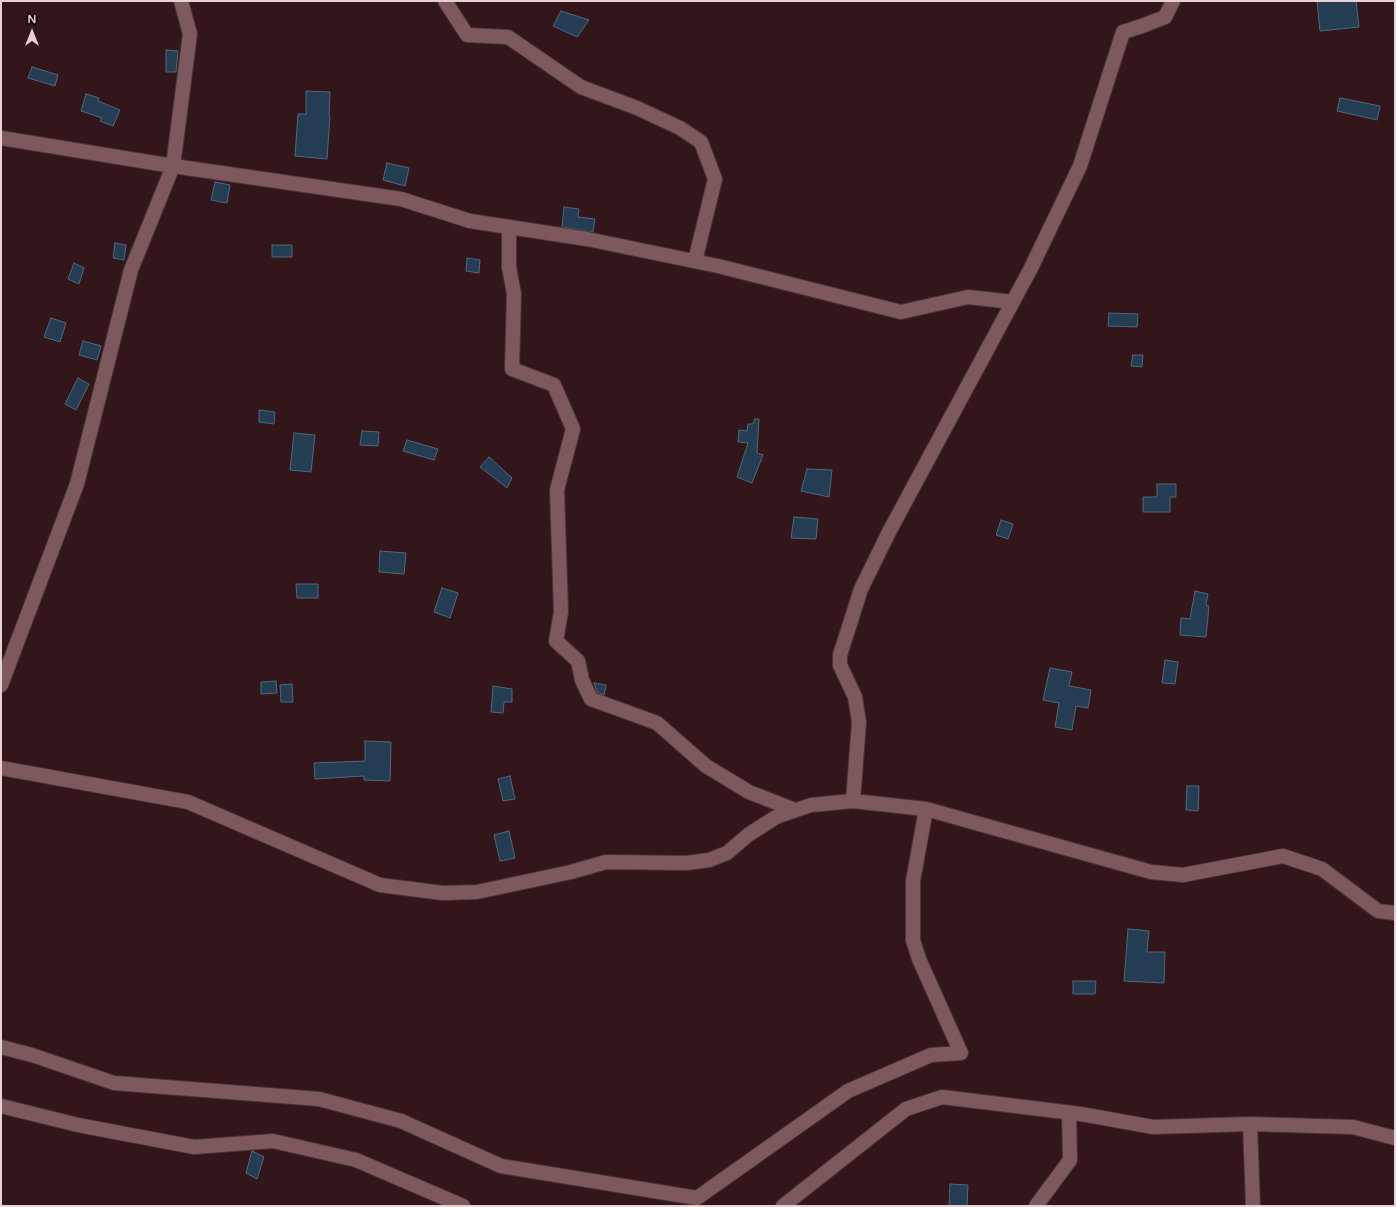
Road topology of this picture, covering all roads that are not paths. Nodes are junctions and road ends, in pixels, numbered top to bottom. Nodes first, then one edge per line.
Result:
1 (181, 1) edge
2 (445, 1) edge
3 (1173, 1) edge
4 (1, 138) edge
5 (173, 166) junction
6 (509, 227) junction
7 (695, 261) junction
8 (1012, 302) junction
9 (1, 685) edge
10 (1, 768) edge
11 (853, 801) junction
12 (926, 808) junction
13 (796, 810) junction
14 (1395, 913) edge
15 (1, 1047) edge
16 (1, 1106) edge
17 (1069, 1113) junction
18 (1250, 1124) junction
19 (1395, 1138) edge
20 (463, 1206) edge
21 (783, 1206) edge
22 (1036, 1206) edge
23 (1253, 1206) edge

1 - 5 street
2 - 7 street
3 - 8 street
4 - 5 street
5 - 6 street
5 - 9 street
6 - 7 street
6 - 13 street
7 - 8 street
8 - 11 street
10 - 13 street
11 - 12 street
11 - 13 street
12 - 14 street
12 - 15 street
16 - 20 street
17 - 18 street
17 - 21 street
17 - 22 street
18 - 19 street
18 - 23 street

